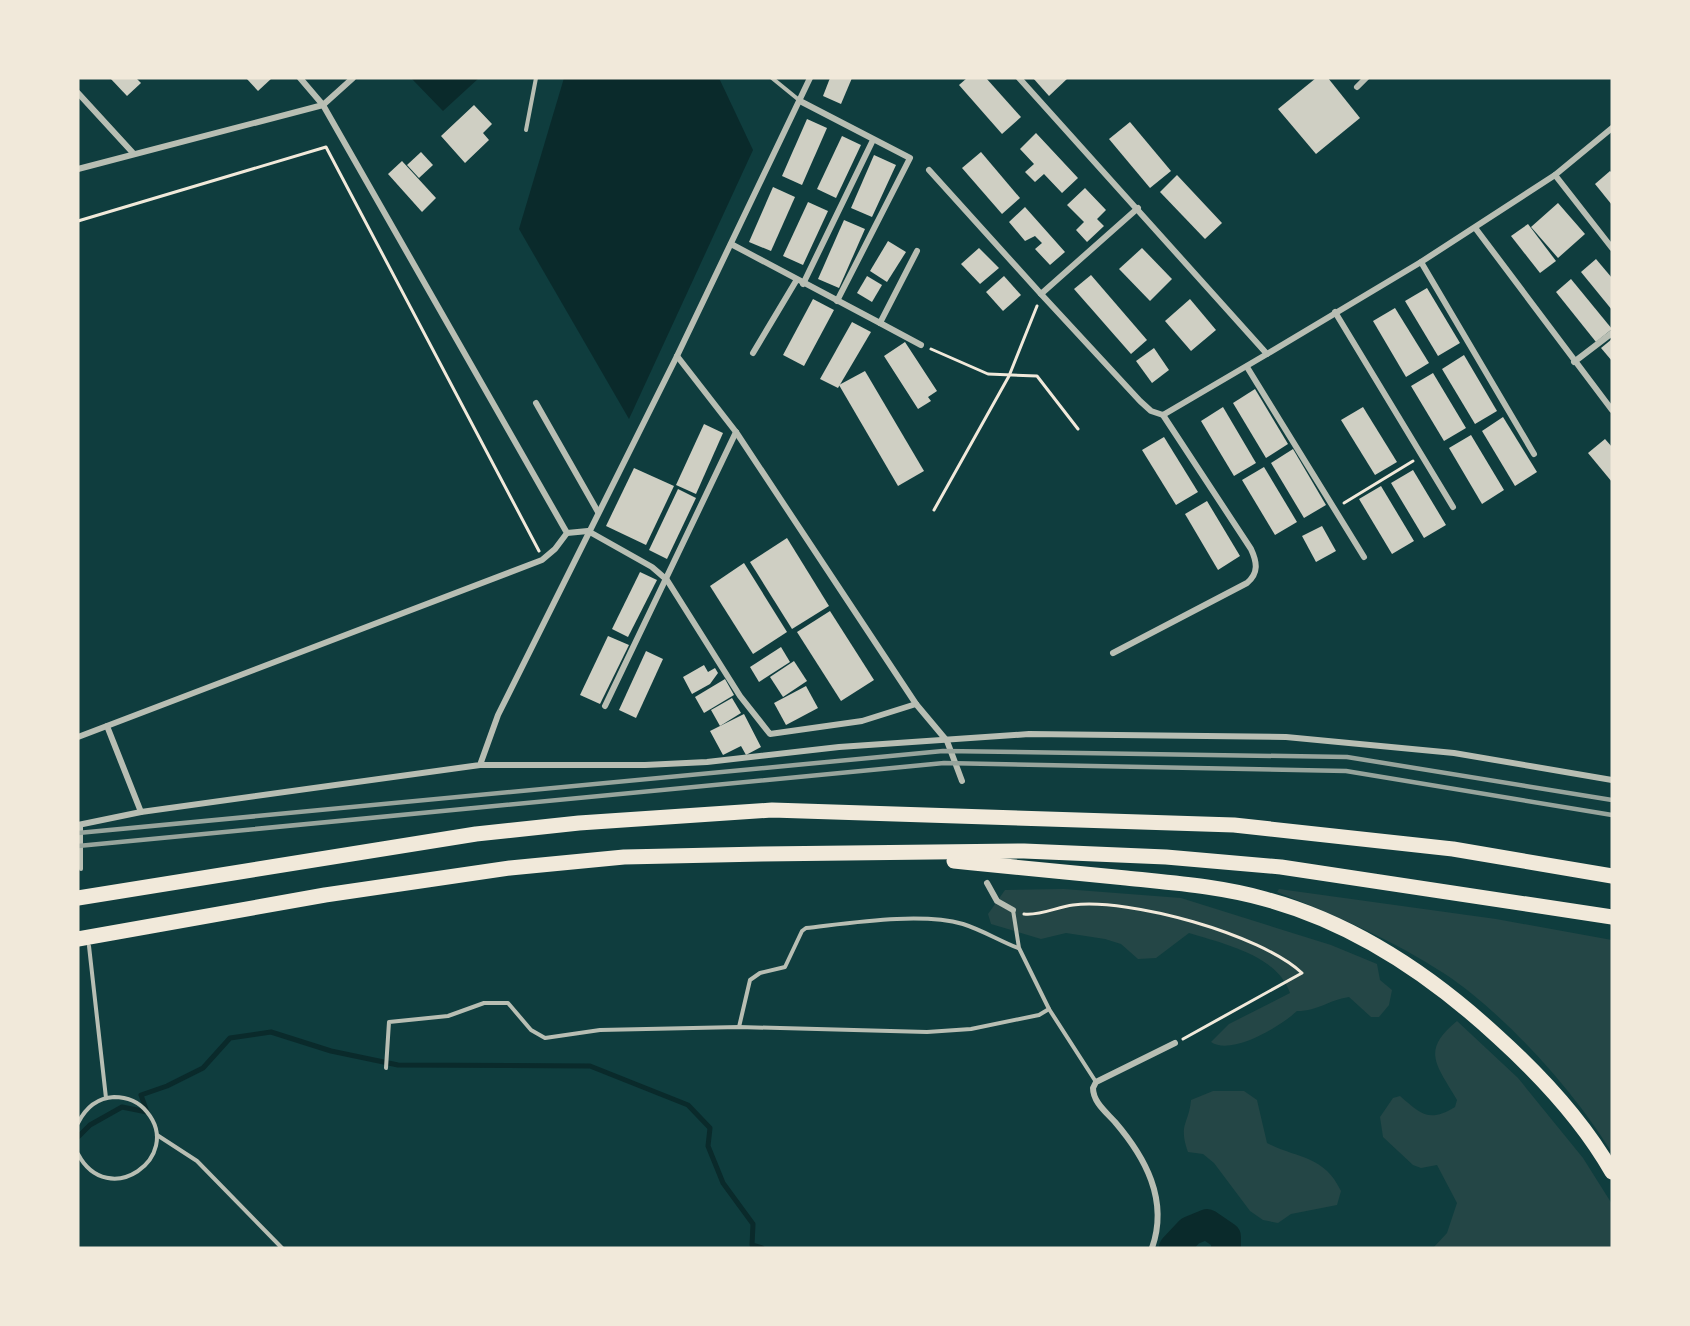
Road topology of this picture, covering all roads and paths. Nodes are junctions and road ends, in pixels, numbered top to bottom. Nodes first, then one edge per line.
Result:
1 (300, 78) edge
2 (353, 78) edge
3 (536, 78) edge
4 (772, 78) edge
5 (810, 78) edge
6 (1019, 78) edge
7 (1366, 78) edge
8 (1357, 87) dead end
9 (78, 93) edge
10 (800, 101) junction
11 (323, 105) junction
12 (1612, 128) edge
13 (526, 130) dead end
14 (873, 140) junction
15 (133, 153) junction
16 (78, 169) edge
17 (929, 170) dead end
18 (1555, 175) junction
19 (1138, 208) junction
20 (78, 221) edge
21 (1476, 229) junction
22 (731, 244) junction
23 (1612, 248) edge
24 (917, 251) dead end
25 (1421, 262) junction
26 (796, 280) junction
27 (803, 284) junction
28 (1041, 294) junction
29 (837, 302) junction
30 (1335, 312) junction
31 (880, 322) junction
32 (1612, 333) edge
33 (921, 345) joint
34 (753, 353) dead end
35 (1267, 354) junction
36 (677, 356) junction
37 (1574, 362) junction
38 (1247, 367) junction
39 (1009, 376) junction
40 (536, 403) dead end
41 (1612, 410) edge
42 (1163, 415) junction
43 (1078, 429) dead end
44 (736, 432) junction
45 (1534, 454) dead end
46 (1422, 456) junction
47 (1453, 507) dead end
48 (1334, 509) junction
49 (934, 510) dead end
50 (598, 512) junction
51 (588, 531) junction
52 (567, 533) junction
53 (539, 552) dead end
54 (1364, 557) dead end
55 (667, 580) junction
56 (1113, 653) dead end
57 (916, 704) junction
58 (605, 706) dead end
59 (107, 726) junction
60 (78, 737) edge
61 (946, 741) junction
62 (480, 765) junction
63 (1612, 780) edge
64 (962, 781) dead end
65 (141, 812) junction
66 (79, 825) edge
67 (887, 854) junction
68 (81, 869) dead end
69 (1612, 876) edge
70 (987, 883) dead end
71 (78, 898) edge
72 (1013, 910) junction
73 (1612, 916) edge
74 (83, 943) edge
75 (1019, 948) junction
76 (1049, 1009) junction
77 (739, 1027) junction
78 (1175, 1043) joint
79 (386, 1068) dead end
80 (1096, 1082) junction
81 (106, 1098) junction
82 (78, 1123) edge
83 (156, 1136) junction
84 (78, 1154) edge
85 (84, 1164) junction
86 (78, 1170) edge
87 (1612, 1172) edge
88 (282, 1248) edge
89 (1152, 1248) edge

1 - 11 street
2 - 11 street
3 - 13 lane
4 - 10 lane
5 - 10 street
6 - 19 street
7 - 8 street
9 - 15 street
10 - 14 street
10 - 22 street
11 - 15 street
11 - 52 street
12 - 18 street
14 - 27 street
14 - 29 street
15 - 16 street
17 - 28 street
18 - 21 street
18 - 23 street
19 - 28 street
19 - 35 street
20 - 53 path
21 - 25 street
21 - 37 street
22 - 26 street
22 - 36 street
24 - 31 street
25 - 30 street
25 - 45 street
26 - 27 street
26 - 34 street
27 - 29 street
28 - 39 path
28 - 42 street
29 - 31 street
30 - 35 street
30 - 46 street
31 - 33 street
32 - 37 street
33 - 39 path
35 - 38 street
36 - 44 street
36 - 50 street
37 - 41 street
38 - 42 street
38 - 48 street
39 - 43 path
39 - 49 path
40 - 50 street
42 - 56 street
44 - 55 street
44 - 57 street
46 - 47 street
46 - 48 path
48 - 54 street
50 - 51 street
51 - 52 street
51 - 55 street
51 - 62 street
52 - 59 street
55 - 57 street
55 - 58 street
57 - 61 street
59 - 60 street
59 - 65 street
61 - 62 street
61 - 63 street
61 - 64 street
62 - 65 street
65 - 66 street
66 - 68 lane
67 - 73 highway
67 - 74 highway
67 - 87 highway
69 - 71 highway
70 - 72 street
72 - 75 lane
72 - 78 path
74 - 81 lane
75 - 76 lane
75 - 77 lane
76 - 77 lane
76 - 80 lane
77 - 79 lane
78 - 80 street
80 - 89 street
81 - 82 lane
81 - 83 lane
83 - 85 lane
83 - 88 lane
84 - 85 lane
85 - 86 lane

